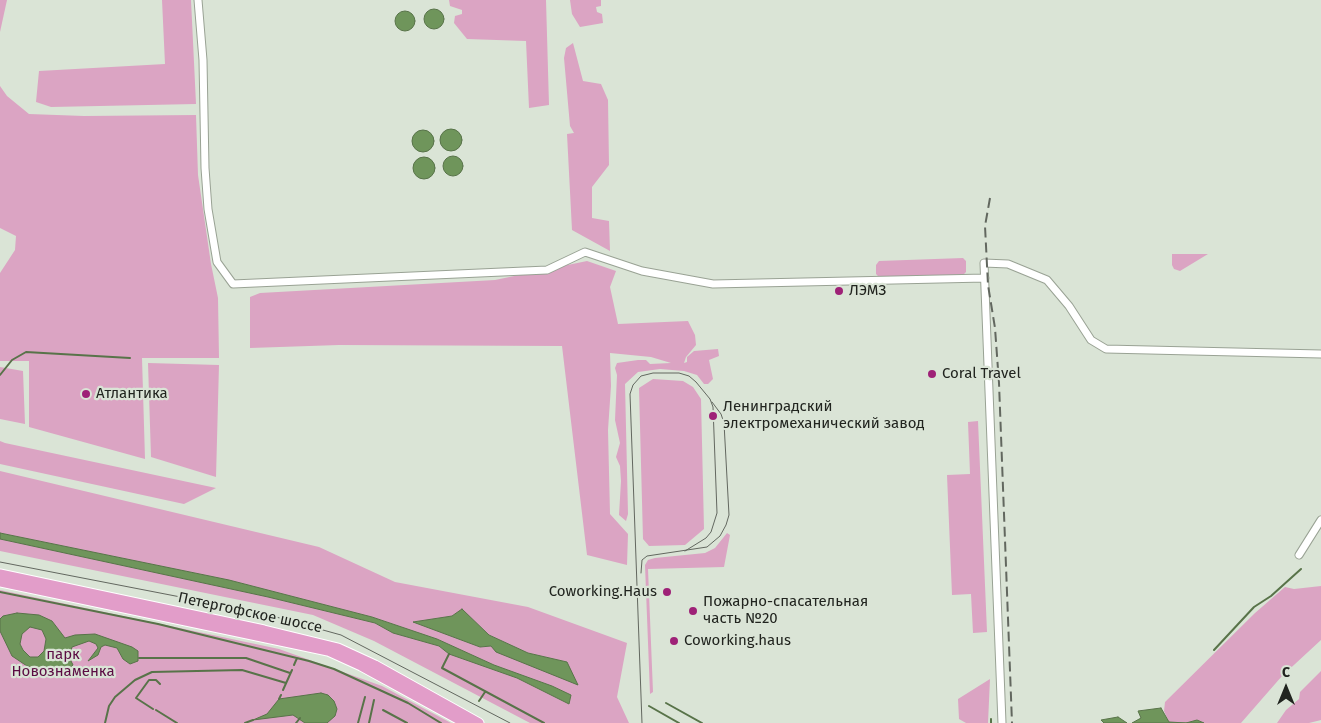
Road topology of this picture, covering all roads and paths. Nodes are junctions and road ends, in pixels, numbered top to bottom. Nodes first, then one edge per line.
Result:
1 (198, 0) edge
2 (984, 278) junction
3 (1321, 354) edge
4 (1321, 520) edge
5 (1299, 555) dead end
6 (0, 574) edge
7 (0, 582) edge
8 (465, 723) edge
9 (479, 723) edge
10 (1002, 723) edge

1 - 2 street
2 - 3 street
2 - 10 street
4 - 5 street
6 - 9 main road, Петергофское шоссе
7 - 8 main road, Петергофское шоссе

